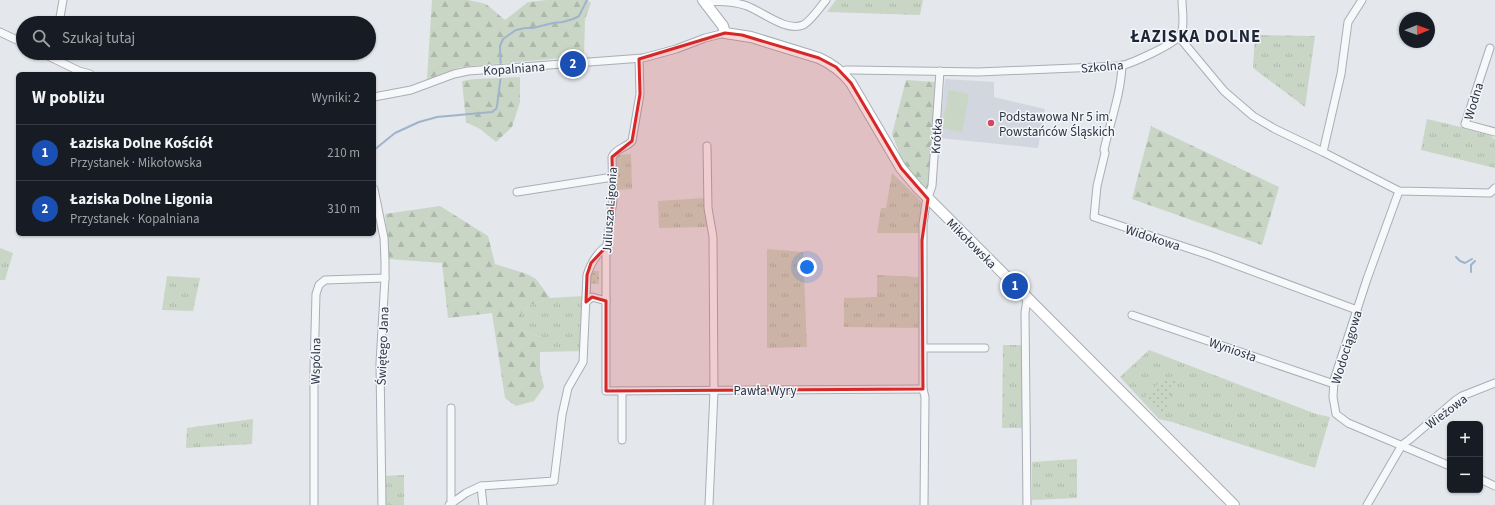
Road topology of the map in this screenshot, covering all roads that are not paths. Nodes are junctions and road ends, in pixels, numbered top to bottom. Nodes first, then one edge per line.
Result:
1 (63, 0) edge
2 (826, 0) edge
3 (1182, 0) edge
4 (1362, 0) edge
5 (703, 1) edge
6 (60, 16) edge
7 (0, 32) edge
8 (725, 33) junction
9 (1179, 37) junction
10 (16, 40) edge
11 (1490, 48) dead end
12 (639, 59) junction
13 (57, 61) edge
14 (1122, 65) junction
15 (83, 72) edge
16 (842, 72) junction
17 (940, 72) junction
18 (376, 97) edge
19 (1495, 132) edge
20 (707, 146) dead end
21 (1323, 152) junction
22 (613, 177) junction
23 (1495, 188) edge
24 (1399, 191) junction
25 (517, 192) dead end
26 (376, 199) edge
27 (928, 199) junction
28 (607, 246) junction
29 (385, 278) junction
30 (1028, 299) junction
31 (606, 301) junction
32 (586, 302) junction
33 (1357, 310) junction
34 (1132, 315) dead end
35 (924, 348) junction
36 (985, 348) dead end
37 (1495, 383) edge
38 (1334, 384) junction
39 (924, 389) junction
40 (606, 391) joint
41 (622, 391) junction
42 (714, 391) junction
43 (452, 408) dead end
44 (622, 440) dead end
45 (1402, 445) junction
46 (1447, 465) edge
47 (1483, 480) edge
48 (481, 486) junction
49 (1495, 486) edge
50 (450, 504) edge
51 (314, 505) edge
52 (382, 505) edge
53 (483, 505) edge
54 (709, 505) edge
55 (924, 505) edge
56 (1027, 505) edge
57 (1234, 505) edge
58 (1367, 505) edge

1 - 6 street
2 - 5 street
3 - 9 street
4 - 21 street
5 - 8 street
7 - 10 street
8 - 12 street, Kopalniana
8 - 16 street, Mikołowska
9 - 14 street, Szkolna
9 - 21 street
11 - 19 street, Wodna
12 - 18 street, Kopalniana
12 - 22 street, Juliusza Ligonia
13 - 15 street
14 - 17 street, Szkolna
14 - 33 street, Widokowa
16 - 17 street, Szkolna
16 - 27 street, Mikołowska
17 - 27 street, Krótka
20 - 42 street
21 - 24 street
22 - 25 street
22 - 28 street, Juliusza Ligonia
23 - 24 street
24 - 33 street, Wodociągowa
26 - 29 street, Świętego Jana
27 - 30 street, Mikołowska
27 - 35 street, Krótka
28 - 31 street, Juliusza Ligonia
28 - 32 street
29 - 51 street, Wspólna
29 - 52 street, Świętego Jana
30 - 56 street
30 - 57 street, Mikołowska
31 - 32 street
31 - 40 street, Juliusza Ligonia
32 - 48 street
33 - 38 street, Wodociągowa
34 - 38 street, Wyniosła
35 - 36 street
35 - 39 street, Krótka
37 - 45 street, Wieżowa
38 - 45 street, Wodociągowa
39 - 42 street, Pawła Wyry
39 - 55 street, Krótka
40 - 41 street, Pawła Wyry
41 - 42 street, Pawła Wyry
41 - 44 street
42 - 54 street
43 - 50 street
45 - 46 street, Wodociągowa
45 - 58 street
47 - 49 street
48 - 50 street
48 - 53 street

